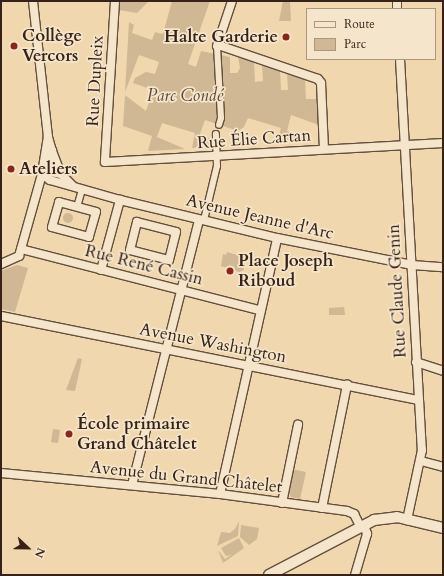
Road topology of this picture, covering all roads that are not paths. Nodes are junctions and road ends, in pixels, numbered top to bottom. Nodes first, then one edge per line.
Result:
1 (33, 1) edge
2 (115, 1) edge
3 (232, 1) edge
4 (218, 43) junction
5 (400, 60) edge
6 (219, 125) dead end
7 (216, 134) dead end
8 (48, 137) junction
9 (443, 143) edge
10 (404, 144) junction
11 (324, 149) junction
12 (52, 150) junction
13 (218, 156) junction
14 (106, 162) joint
15 (42, 174) junction
16 (61, 174) junction
17 (73, 186) junction
18 (82, 189) junction
19 (120, 200) junction
20 (77, 207) junction
21 (202, 220) junction
22 (176, 232) joint
23 (277, 238) junction
24 (21, 249) junction
25 (1, 264) edge
26 (412, 265) junction
27 (443, 267) edge
28 (101, 270) junction
29 (180, 290) junction
30 (259, 310) junction
31 (1, 316) edge
32 (165, 349) junction
33 (416, 362) junction
34 (247, 365) junction
35 (443, 371) edge
36 (347, 385) junction
37 (419, 400) junction
38 (298, 426) dead end
39 (421, 461) junction
40 (443, 467) edge
41 (1, 473) edge
42 (132, 485) junction
43 (220, 494) junction
44 (282, 503) junction
45 (322, 508) junction
46 (407, 520) junction
47 (362, 525) junction
48 (443, 528) edge
49 (269, 575) edge
50 (355, 575) edge

1 - 8 street
2 - 14 street, Rue Dupleix
3 - 4 street
4 - 6 street
4 - 11 street
5 - 10 street, Rue Claude Genin
7 - 13 street
8 - 12 street
8 - 15 street
9 - 10 street, Rue Élie Cartan
10 - 11 street, Rue Élie Cartan
10 - 26 street, Rue Claude Genin
11 - 13 street, Rue Élie Cartan
12 - 15 street
12 - 16 street
13 - 14 street, Rue Élie Cartan
13 - 21 street
15 - 16 street
15 - 17 street, Avenue Jeanne d'Arc
15 - 24 street
16 - 17 street, Avenue Jeanne d'Arc
17 - 18 street, Avenue Jeanne d'Arc
18 - 19 street, Avenue Jeanne d'Arc
18 - 20 street
19 - 21 street, Avenue Jeanne d'Arc
19 - 28 street
20 - 20 street
21 - 23 street, Avenue Jeanne d'Arc
21 - 29 street
22 - 22 street
23 - 26 street, Avenue Jeanne d'Arc
23 - 30 street
24 - 25 street
24 - 28 street, Rue René Cassin
26 - 27 street, Avenue Jeanne d'Arc
26 - 33 street, Rue Claude Genin
28 - 29 street, Rue René Cassin
29 - 30 street, Rue René Cassin
29 - 32 street
30 - 34 street
31 - 32 street, Avenue Washington
32 - 34 street, Avenue Washington
32 - 42 street
33 - 35 street
33 - 37 street, Rue Claude Genin
34 - 36 street, Avenue Washington
34 - 43 street
36 - 37 street, Avenue Washington
36 - 45 street
37 - 39 street, Rue Claude Genin
38 - 44 street
39 - 40 street
39 - 46 street, Rue Claude Genin
41 - 42 street, Avenue du Grand Châtelet
42 - 43 street, Avenue du Grand Châtelet
43 - 44 street, Avenue du Grand Châtelet
44 - 45 street, Avenue du Grand Châtelet
45 - 47 street, Avenue du Grand Châtelet
46 - 47 street
46 - 48 street
47 - 49 street
47 - 50 street

